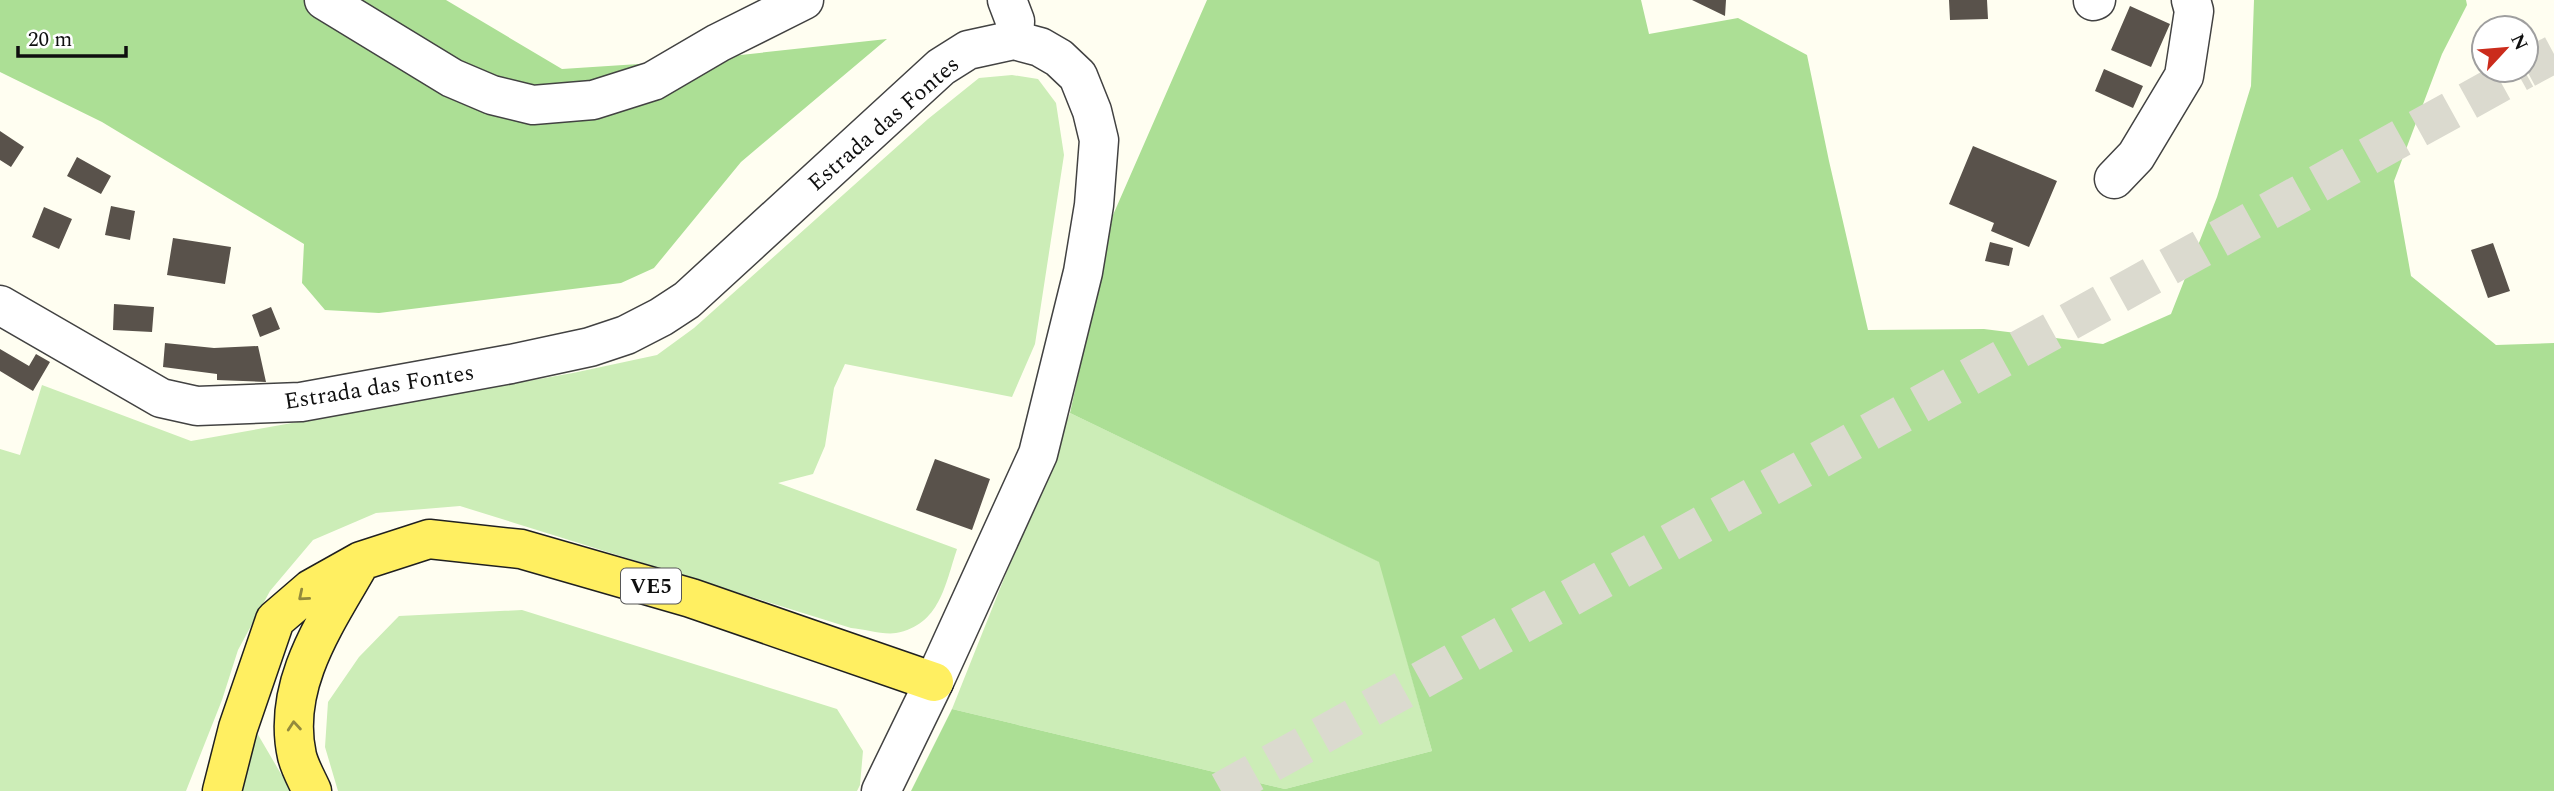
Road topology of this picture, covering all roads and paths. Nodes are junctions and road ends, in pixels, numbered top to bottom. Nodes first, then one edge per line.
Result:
1 (324, 0) edge
2 (804, 0) edge
3 (1007, 0) edge
4 (2191, 0) edge
5 (1014, 40) junction
6 (2114, 179) dead end
7 (0, 305) edge
8 (361, 561) junction
9 (934, 682) junction
10 (222, 791) edge
11 (312, 791) edge
12 (881, 791) edge

1 - 2 street
3 - 5 street
4 - 6 street
5 - 7 street, Estrada das Fontes
5 - 9 street
8 - 9 main road, VE5
8 -> 10 main road, VE5
11 -> 8 main road
9 - 12 street

